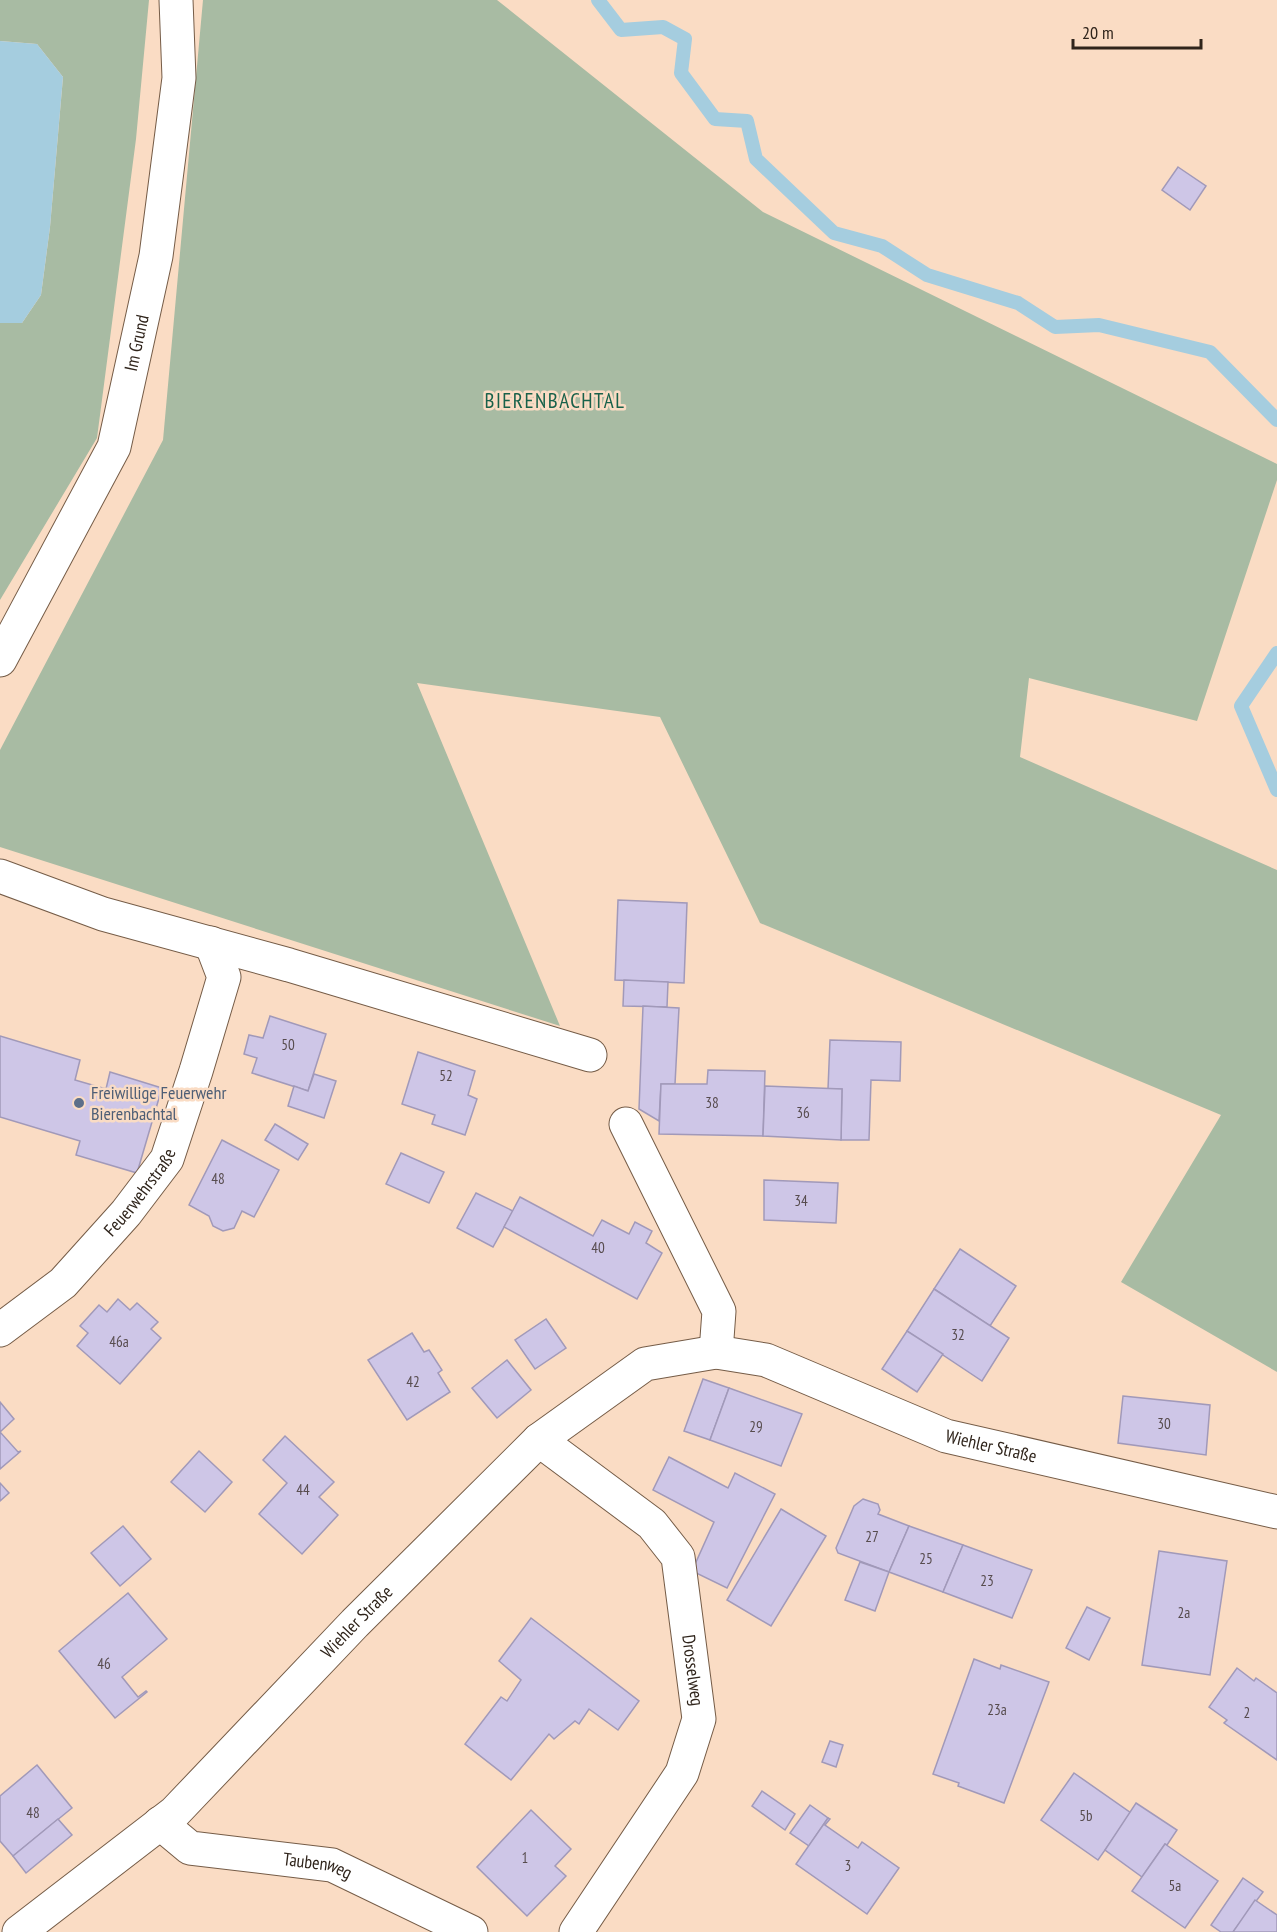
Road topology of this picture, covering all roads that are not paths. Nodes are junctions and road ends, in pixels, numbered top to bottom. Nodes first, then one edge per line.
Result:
1 (176, 0) edge
2 (0, 660) edge
3 (0, 876) edge
4 (211, 943) junction
5 (590, 1054) dead end
6 (626, 1124) dead end
7 (0, 1330) edge
8 (716, 1352) junction
9 (539, 1440) junction
10 (1277, 1512) edge
11 (160, 1823) junction
12 (19, 1932) edge
13 (471, 1932) edge
14 (576, 1932) edge

1 - 2 street, Im Grund
3 - 4 street
4 - 5 street
4 - 7 street, Feuerwehrstraße
6 - 8 street
8 - 9 street, Wiehler Straße
8 - 10 street, Wiehler Straße
9 - 11 street, Wiehler Straße
9 - 14 street, Drosselweg
11 - 12 street, Wiehler Straße
11 - 13 street, Taubenweg

